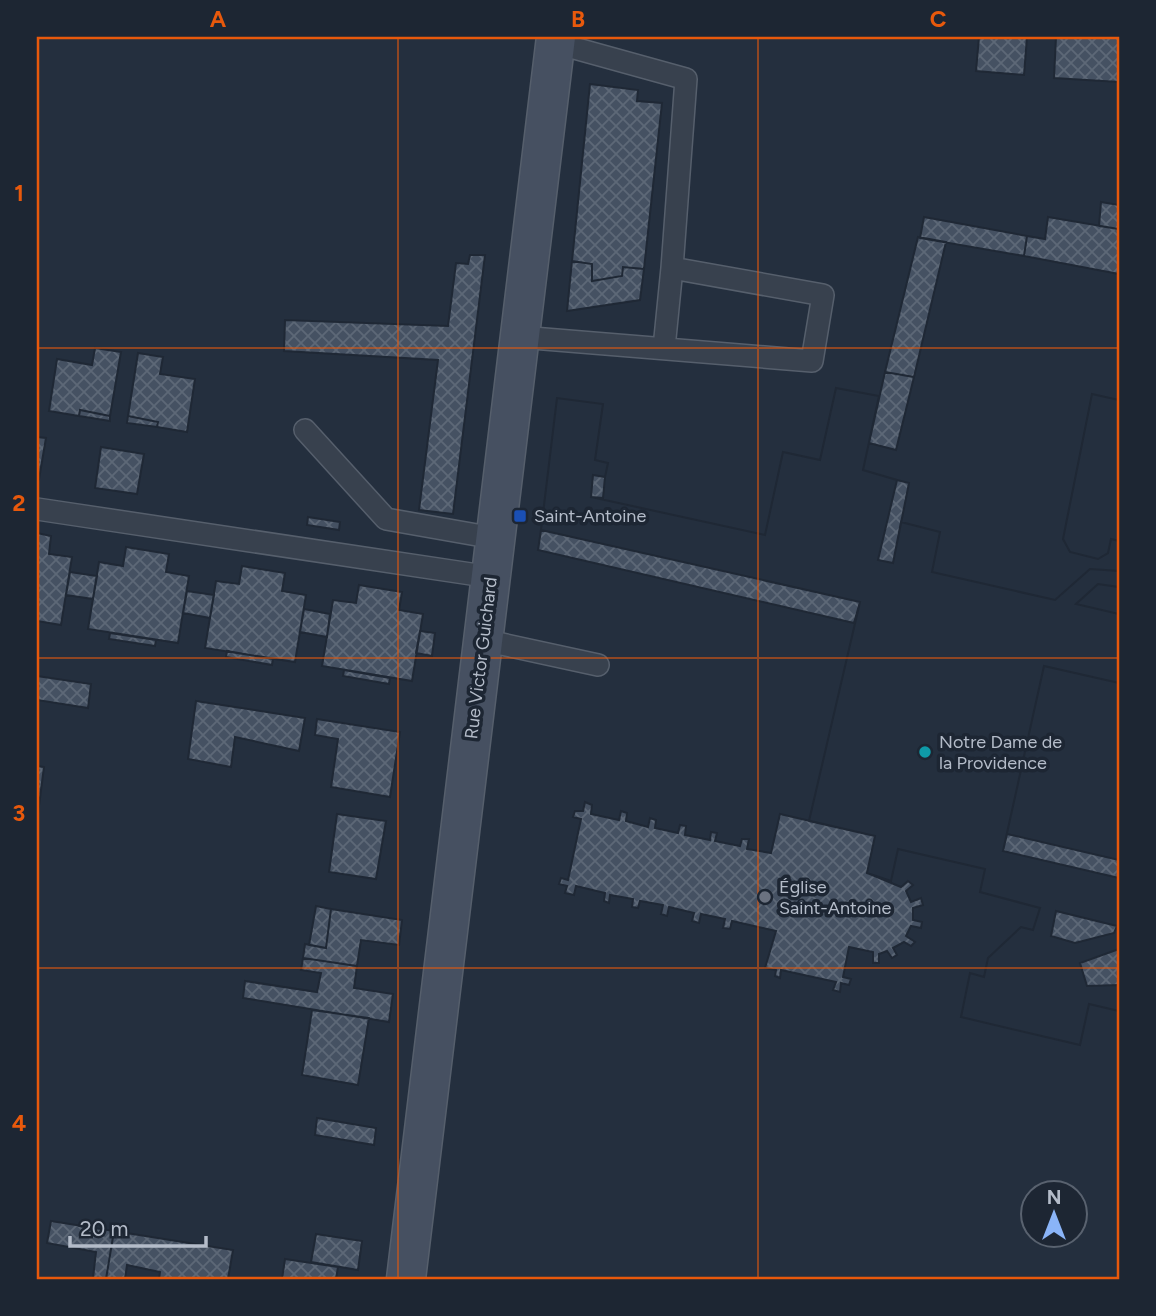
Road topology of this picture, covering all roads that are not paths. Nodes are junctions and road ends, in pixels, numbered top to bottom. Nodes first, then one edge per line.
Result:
1 (556, 40) edge
2 (672, 268) junction
3 (520, 337) junction
4 (664, 348) junction
5 (305, 430) dead end
6 (37, 509) edge
7 (494, 538) junction
8 (491, 577) junction
9 (483, 640) junction
10 (597, 665) dead end
11 (406, 1279) edge

1 - 2 lane
1 - 3 main road, Rue Victor Guichard
2 - 4 lane
2 - 4 lane
3 - 4 lane
3 - 7 main road, Rue Victor Guichard
5 - 7 lane
6 - 8 lane
7 - 8 main road, Rue Victor Guichard
8 - 9 main road, Rue Victor Guichard
9 - 10 lane
9 - 11 main road, Rue Victor Guichard

